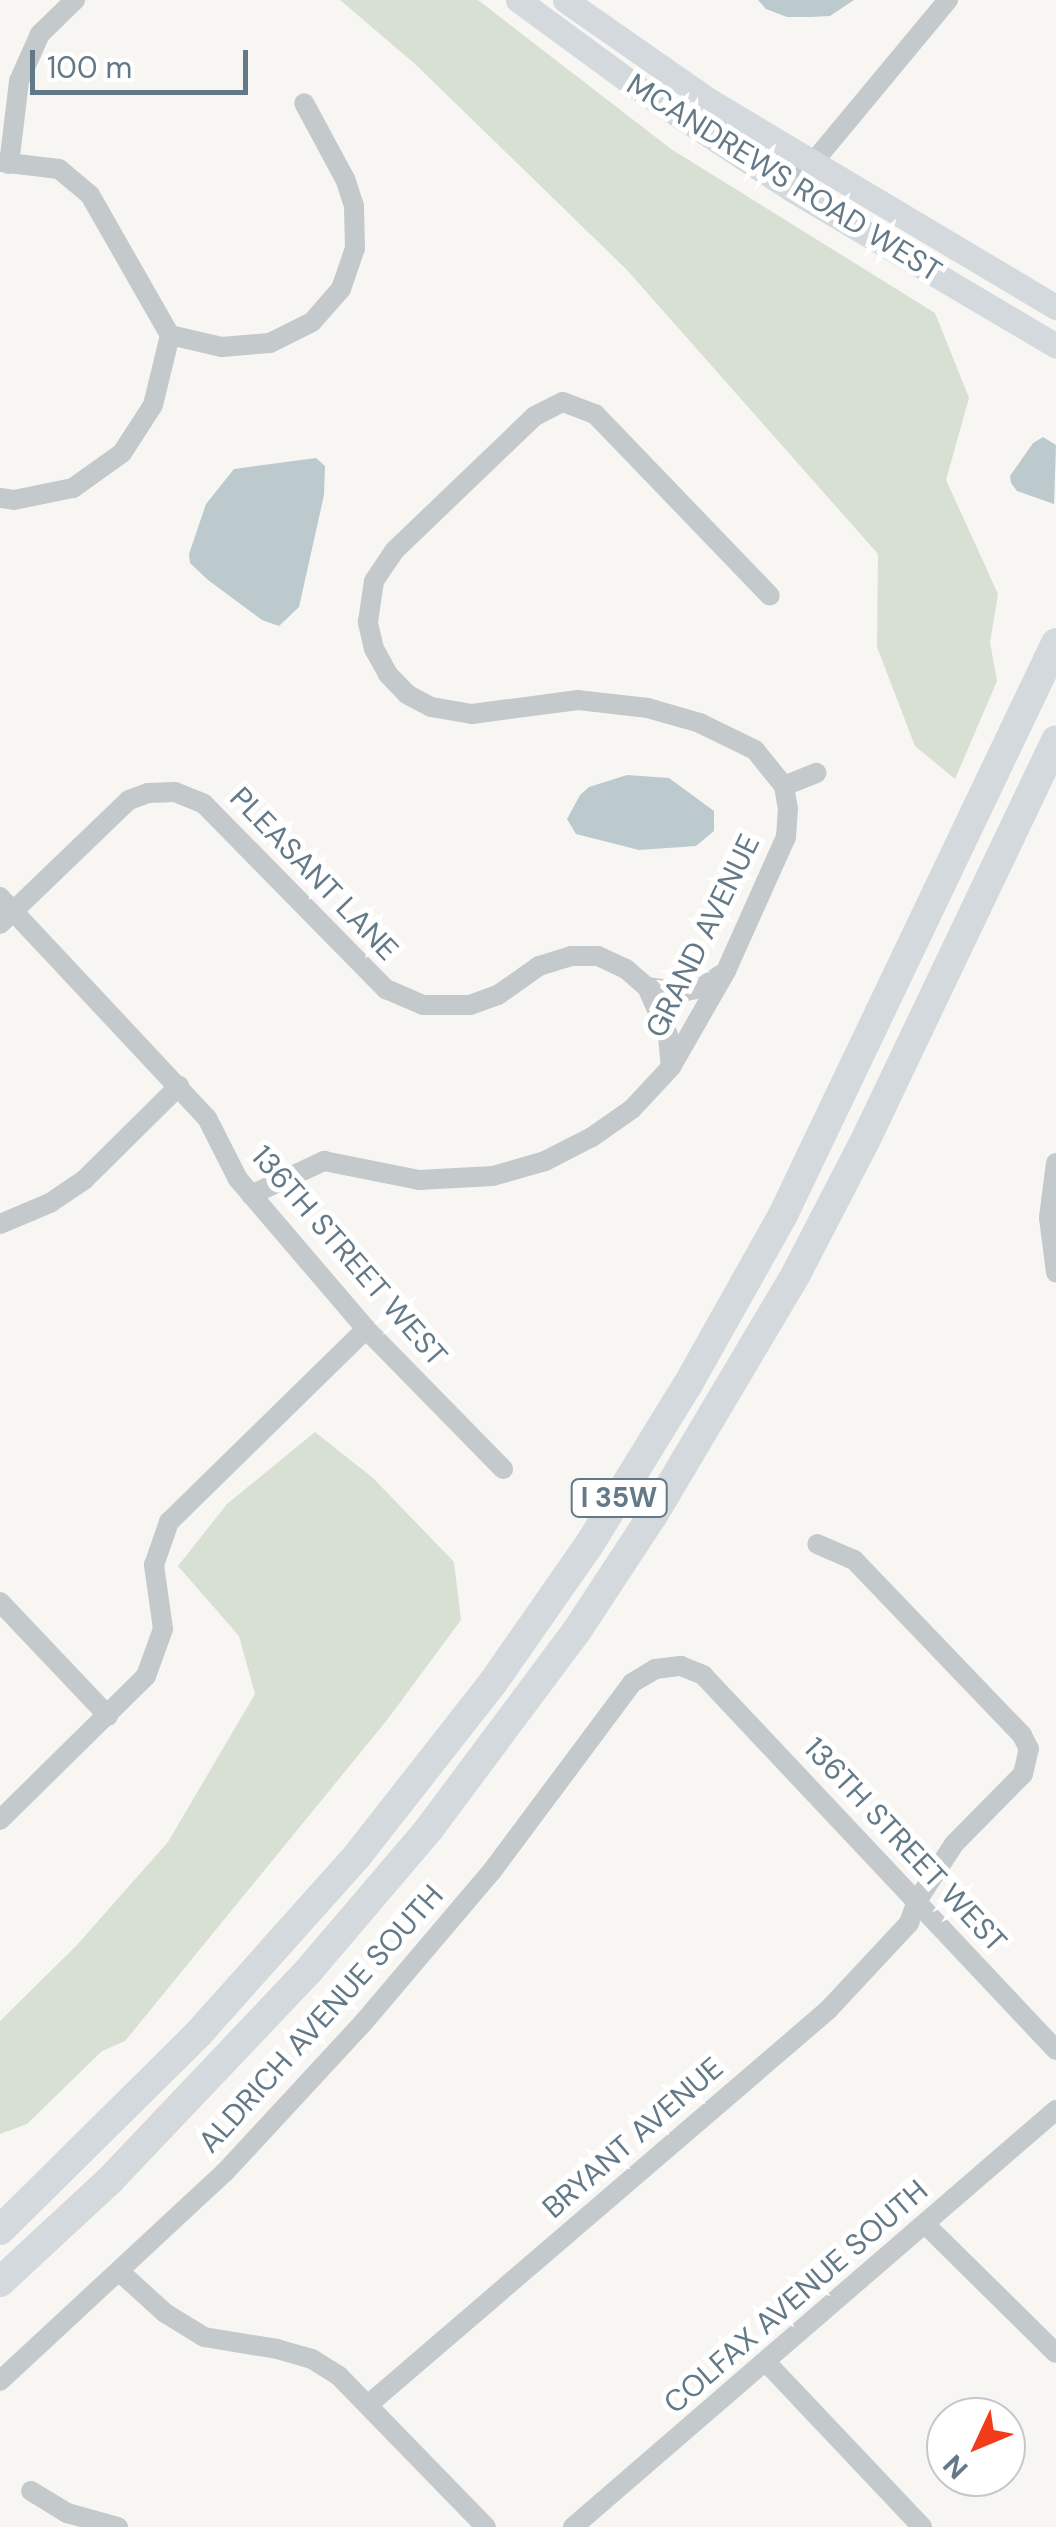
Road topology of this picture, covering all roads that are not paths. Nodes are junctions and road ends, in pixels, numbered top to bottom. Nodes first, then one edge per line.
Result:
1 (75, 0) edge
2 (518, 0) edge
3 (566, 0) edge
4 (948, 0) edge
5 (304, 103) dead end
6 (812, 162) junction
7 (4, 163) edge
8 (791, 189) junction
9 (1056, 307) edge
10 (170, 334) junction
11 (1056, 346) edge
12 (0, 498) edge
13 (770, 596) dead end
14 (1056, 643) edge
15 (1056, 740) edge
16 (816, 773) dead end
17 (784, 786) junction
18 (4, 910) edge
19 (726, 970) junction
20 (647, 987) junction
21 (672, 1067) junction
22 (179, 1086) junction
23 (1056, 1163) edge
24 (251, 1195) junction
25 (0, 1224) edge
26 (1056, 1273) edge
27 (366, 1328) junction
28 (503, 1469) dead end
29 (817, 1544) dead end
30 (0, 1602) edge
31 (655, 1669) joint
32 (108, 1716) junction
33 (0, 1820) edge
34 (916, 1900) junction
35 (1054, 2045) edge
36 (1056, 2110) edge
37 (926, 2225) junction
38 (0, 2230) edge
39 (121, 2272) junction
40 (0, 2282) edge
41 (1056, 2353) edge
42 (767, 2363) junction
43 (0, 2382) edge
44 (369, 2404) junction
45 (31, 2491) dead end
46 (914, 2519) edge
47 (118, 2527) edge
48 (486, 2527) edge
49 (574, 2527) edge
50 (892, 2527) edge

1 - 7 street
2 - 8 main road, MCANDREWS ROAD WEST
3 - 6 main road, MCANDREWS ROAD WEST
4 - 6 street
5 - 10 street
6 - 8 street
6 - 9 main road, MCANDREWS ROAD WEST
7 - 10 street
8 - 11 main road, MCANDREWS ROAD WEST
10 - 12 street
13 - 17 street
14 - 38 highway, I 35W
15 - 40 highway, I 35W
16 - 17 street
17 - 19 street, GRAND AVENUE
18 - 20 street, PLEASANT LANE
18 - 22 street, 136TH STREET WEST
19 - 20 street
19 - 21 street, GRAND AVENUE
20 - 21 street
21 - 24 street, GRAND AVENUE
22 - 24 street, 136TH STREET WEST
22 - 25 street
23 - 26 street
24 - 27 street, 136TH STREET WEST
27 - 28 street, 136TH STREET WEST
27 - 32 street
29 - 34 street, BRYANT AVENUE
30 - 32 street
31 - 34 street, 136TH STREET WEST
31 - 39 street, ALDRICH AVENUE SOUTH
32 - 33 street
34 - 35 street, 136TH STREET WEST
34 - 44 street, BRYANT AVENUE
36 - 37 street, COLFAX AVENUE SOUTH
37 - 41 street
37 - 42 street, COLFAX AVENUE SOUTH
39 - 43 street, ALDRICH AVENUE SOUTH
39 - 44 street
42 - 46 street
42 - 49 street, COLFAX AVENUE SOUTH
44 - 48 street
45 - 47 street
46 - 50 street

